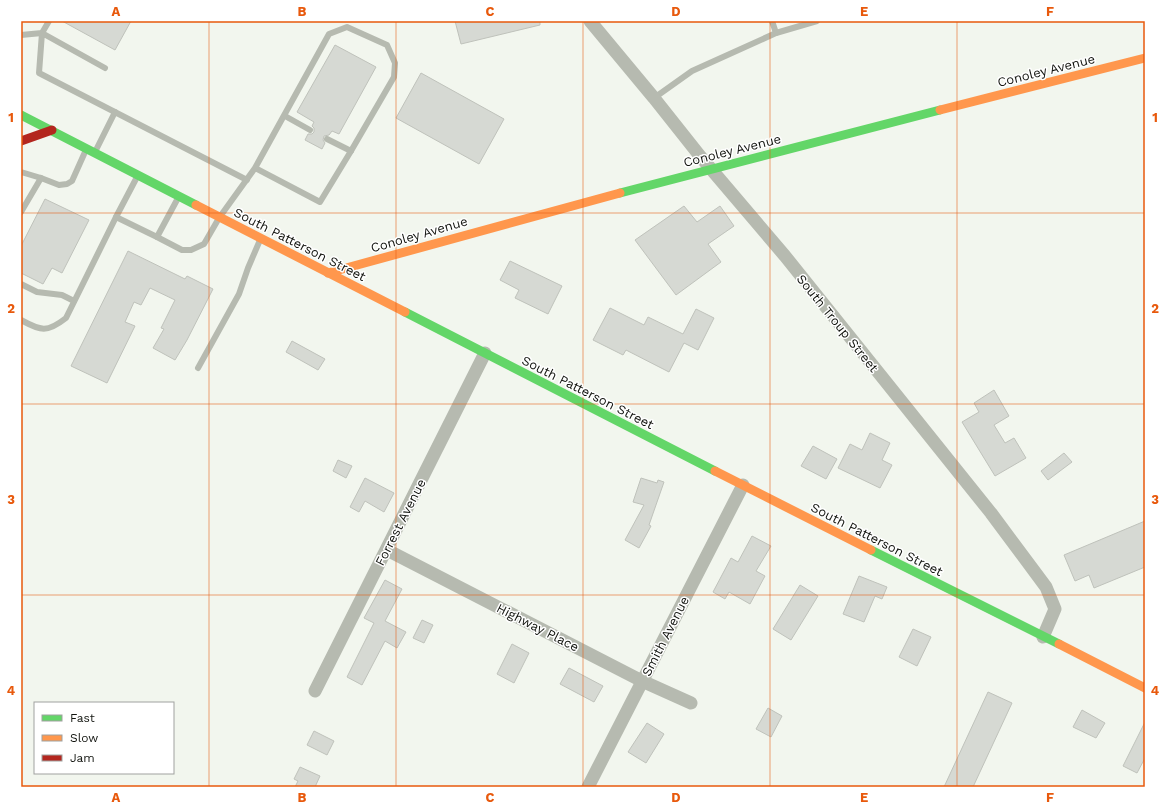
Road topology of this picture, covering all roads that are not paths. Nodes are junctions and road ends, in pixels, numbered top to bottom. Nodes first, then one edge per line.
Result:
1 (49, 21) edge
2 (590, 21) edge
3 (772, 21) edge
4 (818, 21) edge
5 (42, 33) junction
6 (776, 33) junction
7 (21, 35) edge
8 (1145, 58) edge
9 (105, 68) dead end
10 (654, 98) junction
11 (115, 112) junction
12 (21, 115) edge
13 (285, 116) junction
14 (52, 130) junction
15 (310, 130) dead end
16 (327, 139) dead end
17 (21, 141) edge
18 (90, 151) junction
19 (352, 151) junction
20 (255, 168) junction
21 (712, 169) junction
22 (21, 172) edge
23 (138, 176) junction
24 (41, 178) junction
25 (247, 180) junction
26 (179, 197) junction
27 (21, 212) edge
28 (116, 217) junction
29 (219, 218) junction
30 (157, 237) junction
31 (261, 239) junction
32 (328, 273) junction
33 (21, 284) edge
34 (74, 302) junction
35 (21, 320) edge
36 (486, 354) junction
37 (198, 368) dead end
38 (743, 485) junction
39 (387, 550) junction
40 (1042, 637) junction
41 (642, 681) junction
42 (1145, 688) edge
43 (315, 691) dead end
44 (691, 703) dead end
45 (588, 787) edge

1 - 5 lane
2 - 10 street, South Troup Street
3 - 6 lane
4 - 6 lane
5 - 7 lane
5 - 9 lane
5 - 11 lane
6 - 10 lane
8 - 21 main road, Conoley Avenue
10 - 21 street, South Troup Street
11 - 18 lane
11 - 25 lane
12 - 14 main road, South Patterson Street
13 - 15 lane
13 - 19 lane
13 - 20 lane
14 - 17 main road
14 - 18 main road, South Patterson Street
16 - 19 lane
18 - 23 main road, South Patterson Street
18 - 24 lane
19 - 20 lane
20 - 25 lane
21 - 32 main road, Conoley Avenue
21 - 40 street, South Troup Street
22 - 24 lane
23 - 26 main road, South Patterson Street
23 - 28 lane
24 - 27 lane
25 - 29 lane
26 - 29 main road, South Patterson Street
26 - 30 lane
28 - 30 lane
28 - 34 lane
29 - 30 lane
29 - 31 main road, South Patterson Street
31 - 32 main road, South Patterson Street
31 - 37 lane
32 - 36 main road, South Patterson Street
33 - 34 lane
34 - 35 lane
36 - 38 main road, South Patterson Street
36 - 39 street, Forrest Avenue
38 - 40 main road, South Patterson Street
38 - 41 street, Smith Avenue
39 - 41 street, Highway Place
39 - 43 street, Forrest Avenue
40 - 42 main road, South Patterson Street
41 - 44 street, Highway Place
41 - 45 street, Smith Avenue

